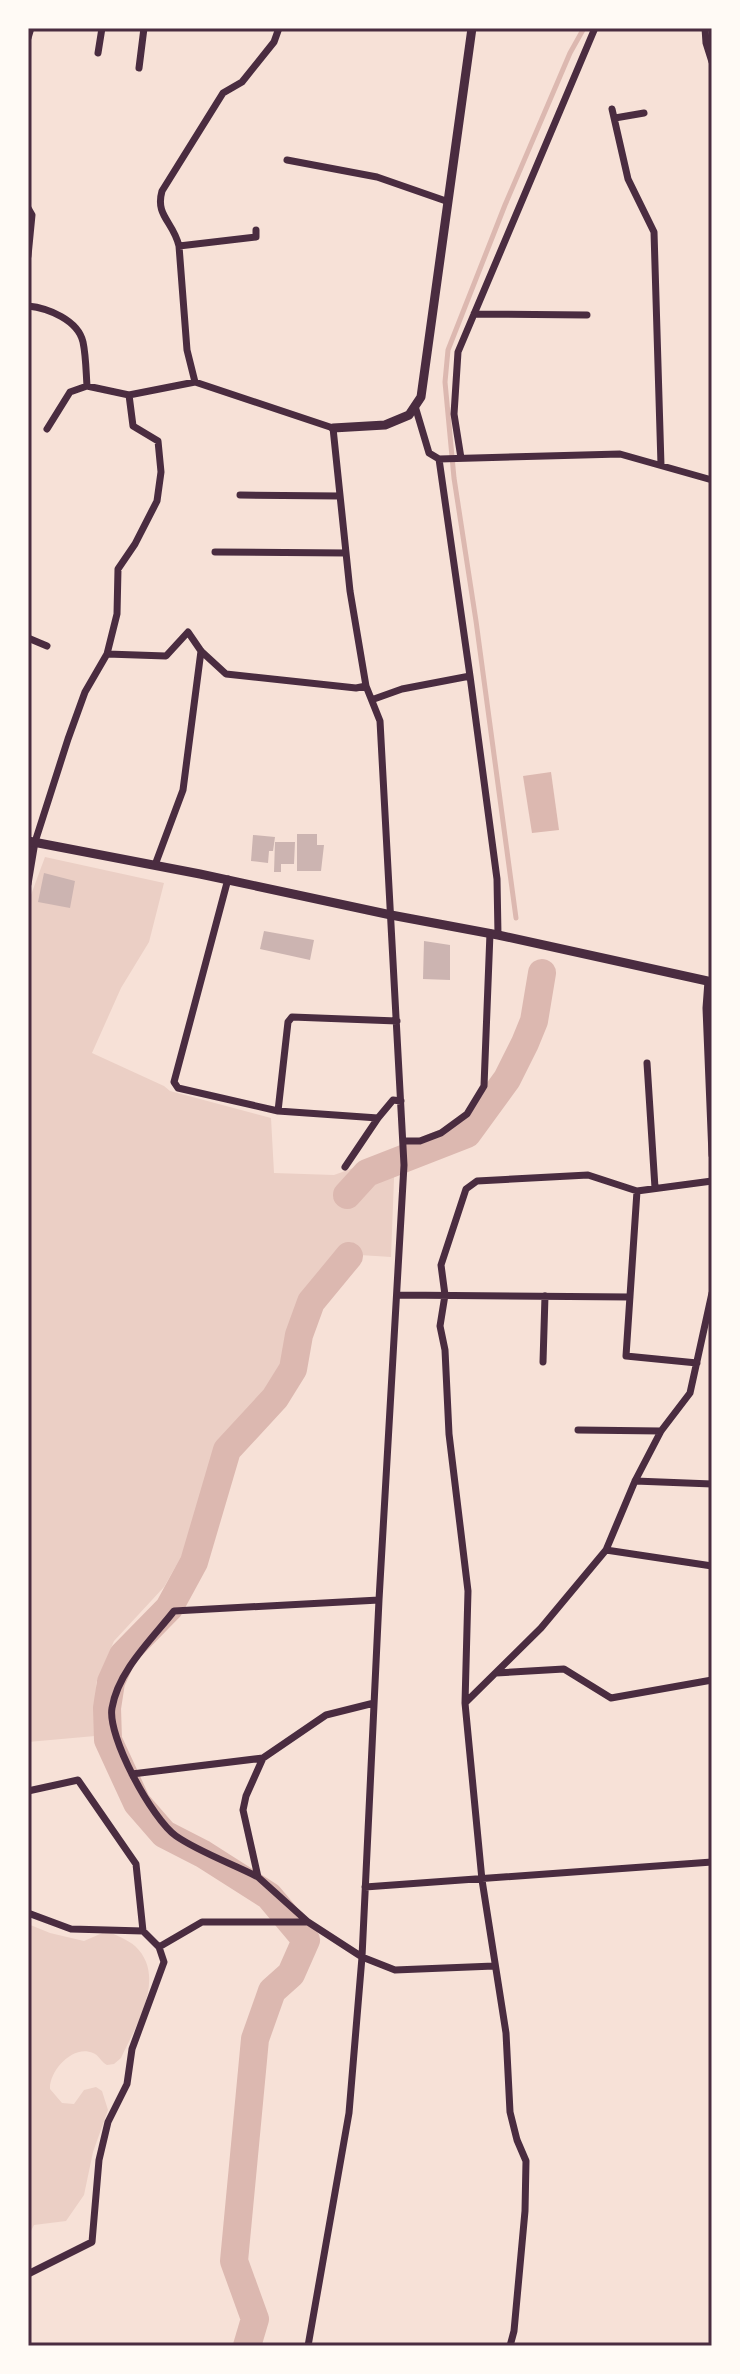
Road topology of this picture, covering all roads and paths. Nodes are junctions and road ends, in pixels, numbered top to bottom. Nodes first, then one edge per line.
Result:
1 (31, 28) edge
2 (102, 28) edge
3 (144, 28) edge
4 (279, 28) edge
5 (472, 28) edge
6 (595, 28) edge
7 (705, 28) edge
8 (28, 38) edge
9 (98, 53) dead end
10 (711, 59) edge
11 (139, 68) dead end
12 (612, 109) dead end
13 (644, 113) dead end
14 (615, 118) junction
15 (287, 160) dead end
16 (446, 201) junction
17 (28, 208) edge
18 (256, 230) dead end
19 (179, 246) junction
20 (28, 256) edge
21 (28, 306) edge
22 (474, 314) junction
23 (587, 315) dead end
24 (195, 382) junction
25 (87, 386) junction
26 (129, 395) junction
27 (415, 405) junction
28 (333, 428) junction
29 (47, 429) dead end
30 (461, 458) junction
31 (439, 459) junction
32 (661, 465) junction
33 (712, 480) edge
34 (240, 495) dead end
35 (340, 496) junction
36 (215, 552) dead end
37 (346, 553) junction
38 (28, 638) edge
39 (47, 646) dead end
40 (201, 651) junction
41 (107, 654) junction
42 (470, 676) junction
43 (366, 686) junction
44 (374, 699) junction
45 (32, 841) edge
46 (155, 865) junction
47 (228, 879) junction
48 (28, 884) edge
49 (391, 915) junction
50 (494, 934) junction
51 (710, 981) edge
52 (397, 1021) junction
53 (710, 1041) edge
54 (647, 1063) dead end
55 (711, 1076) edge
56 (401, 1101) junction
57 (278, 1111) junction
58 (378, 1118) junction
59 (712, 1135) edge
60 (404, 1143) junction
61 (712, 1155) edge
62 (345, 1167) dead end
63 (712, 1181) edge
64 (655, 1188) junction
65 (637, 1191) junction
66 (712, 1293) edge
67 (397, 1295) junction
68 (445, 1295) junction
69 (545, 1296) junction
70 (630, 1297) junction
71 (543, 1362) dead end
72 (697, 1363) junction
73 (578, 1430) dead end
74 (661, 1431) junction
75 (635, 1481) junction
76 (712, 1484) edge
77 (606, 1550) junction
78 (712, 1566) edge
79 (379, 1600) junction
80 (495, 1673) junction
81 (712, 1680) edge
82 (374, 1703) junction
83 (465, 1703) junction
84 (263, 1758) junction
85 (132, 1774) junction
86 (28, 1791) edge
87 (712, 1862) edge
88 (258, 1877) junction
89 (482, 1880) junction
90 (365, 1887) junction
91 (28, 1913) edge
92 (308, 1922) junction
93 (143, 1931) junction
94 (159, 1947) junction
95 (362, 1957) junction
96 (494, 1966) junction
97 (28, 2274) edge
98 (308, 2346) edge
99 (510, 2346) edge

1 - 8 street
2 - 9 street
3 - 11 street
4 - 19 street
5 - 16 street
6 - 22 street
7 - 10 street
12 - 14 street
13 - 14 street
14 - 32 street
15 - 16 street
16 - 27 street
17 - 20 street
18 - 19 street
19 - 24 street
21 - 25 street
22 - 23 street
22 - 30 street
24 - 26 street
24 - 28 street
25 - 26 street
25 - 29 street
26 - 41 street
27 - 28 street
27 - 31 street
28 - 35 street
30 - 31 street
30 - 32 street
31 - 42 street
32 - 33 street
34 - 35 street
35 - 37 street
36 - 37 street
37 - 43 street
38 - 39 street
40 - 41 street
40 - 43 street
40 - 46 street
41 - 45 street
42 - 44 street
42 - 50 street
43 - 44 street
44 - 49 street
45 - 46 street
45 - 48 street
46 - 47 street
47 - 49 street
47 - 57 street
49 - 50 street
49 - 52 street
50 - 51 street
50 - 60 street
51 - 53 street
52 - 56 street
52 - 57 street
53 - 55 street
54 - 64 street
55 - 59 street
56 - 58 street
56 - 60 street
57 - 58 street
58 - 62 street
59 - 61 street
60 - 67 street
63 - 64 street
64 - 65 street
65 - 68 street
65 - 70 street
66 - 72 street
67 - 68 street
67 - 79 street
68 - 69 street
68 - 83 street
69 - 70 street
69 - 71 street
70 - 72 street
72 - 74 street
73 - 74 street
74 - 75 street
75 - 76 street
75 - 77 street
77 - 78 street
77 - 80 street
79 - 82 street
79 - 85 street
80 - 81 street
80 - 83 street
82 - 84 street
82 - 90 street
83 - 89 street
84 - 85 street
84 - 88 street
85 - 88 street
86 - 93 street
87 - 89 street
88 - 92 street
89 - 90 street
89 - 96 street
90 - 95 street
91 - 93 street
92 - 94 street
92 - 95 street
93 - 94 street
94 - 97 street
95 - 96 street
95 - 98 street
96 - 99 street

